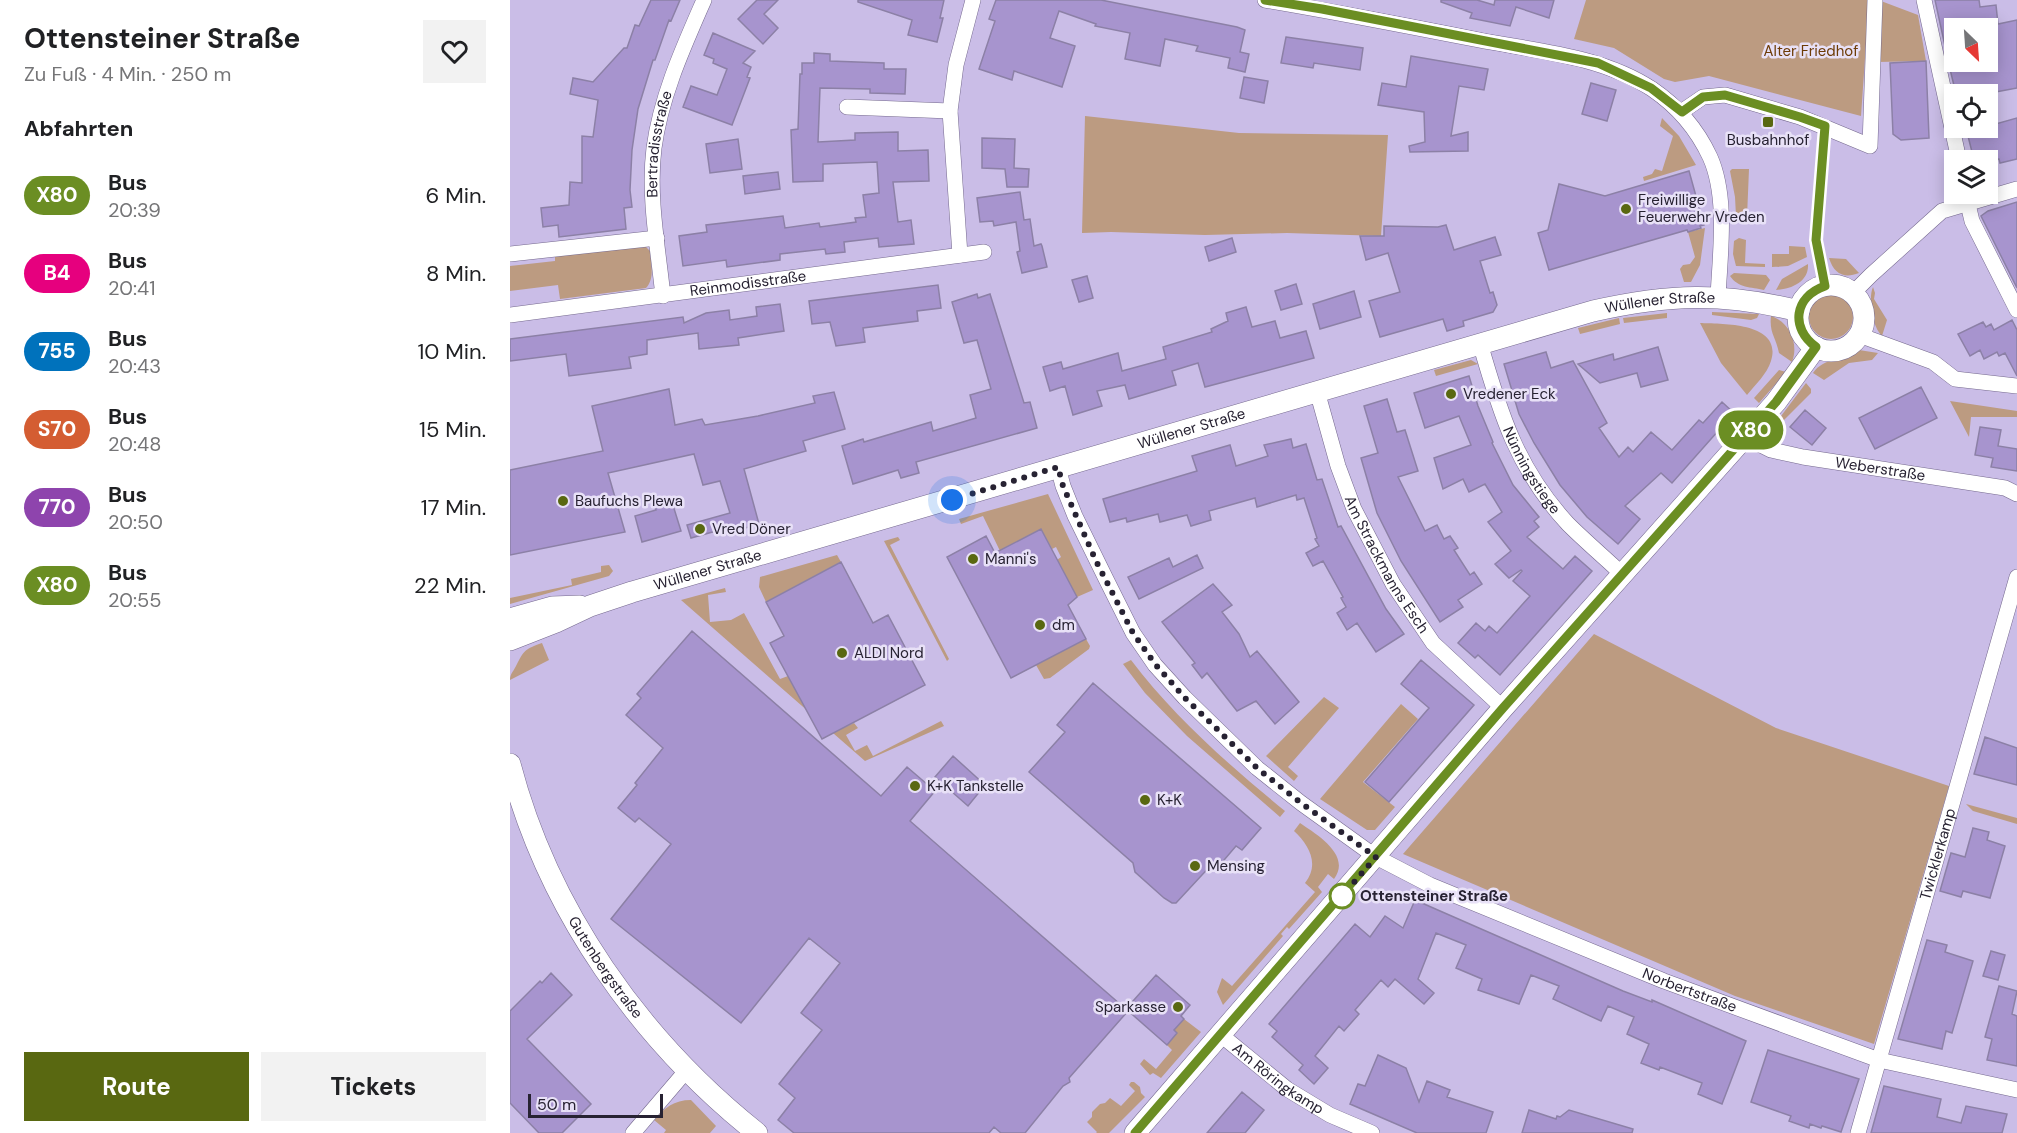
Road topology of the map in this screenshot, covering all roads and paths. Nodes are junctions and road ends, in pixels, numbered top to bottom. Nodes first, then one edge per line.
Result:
1 (704, 0) edge
2 (973, 0) edge
3 (1265, 0) edge
4 (1875, 0) edge
5 (1924, 0) edge
6 (1323, 5) edge
7 (847, 107) dead end
8 (950, 111) junction
9 (1682, 112) junction
10 (1957, 150) edge
11 (2017, 189) edge
12 (1998, 192) edge
13 (1955, 204) edge
14 (1968, 204) edge
15 (657, 238) junction
16 (984, 252) dead end
17 (510, 254) edge
18 (960, 255) junction
19 (1853, 293) junction
20 (663, 296) junction
21 (1718, 297) junction
22 (2017, 310) edge
23 (1799, 311) junction
24 (510, 315) edge
25 (1859, 335) junction
26 (1480, 343) junction
27 (1816, 347) junction
28 (2017, 386) edge
29 (1317, 391) junction
30 (1745, 437) junction
31 (1058, 467) junction
32 (2017, 494) edge
33 (1622, 574) junction
34 (2017, 577) edge
35 (590, 606) junction
36 (510, 619) edge
37 (510, 640) edge
38 (1503, 708) junction
39 (510, 764) edge
40 (1376, 857) junction
41 (1221, 1035) junction
42 (1879, 1060) junction
43 (687, 1071) junction
44 (2017, 1090) edge
45 (633, 1133) edge
46 (757, 1133) edge
47 (1135, 1133) edge
48 (1372, 1133) edge
49 (1858, 1133) edge

1 - 15 street, Bertradisstraße
2 - 8 street
3 - 6 street
4 - 9 street
5 - 10 street
6 - 9 street
7 - 8 street
8 - 18 street
9 - 21 street
11 - 12 street
13 - 19 street
14 - 22 street
15 - 17 street
15 - 20 street, Bertradisstraße
16 - 18 street, Reinmodisstraße
18 - 20 street, Reinmodisstraße
19 - 23 street
19 - 25 street
20 - 24 street, Reinmodisstraße
21 - 23 street, Wüllener Straße
21 - 26 street, Wüllener Straße
23 - 27 street
25 - 27 street
25 - 28 street
26 - 29 street, Wüllener Straße
26 - 33 street, Nünningstiege
27 - 30 street
29 - 31 street, Wüllener Straße
29 - 38 street, Am Strackmanns Esch
30 - 32 street, Weberstraße
30 - 33 street
31 - 35 street, Wüllener Straße
31 - 40 street, Norbertstraße
33 - 38 street
34 - 42 street, Twicklerkamp
35 - 36 street, Wüllener Straße
35 - 37 street, Wüllener Straße
38 - 40 street
39 - 43 street, Gutenbergstraße
40 - 41 street
40 - 42 street, Norbertstraße
41 - 47 street
41 - 48 street, Am Röringkamp
42 - 44 street, Norbertstraße
42 - 49 street, Twicklerkamp
43 - 45 street
43 - 46 street, Gutenbergstraße

